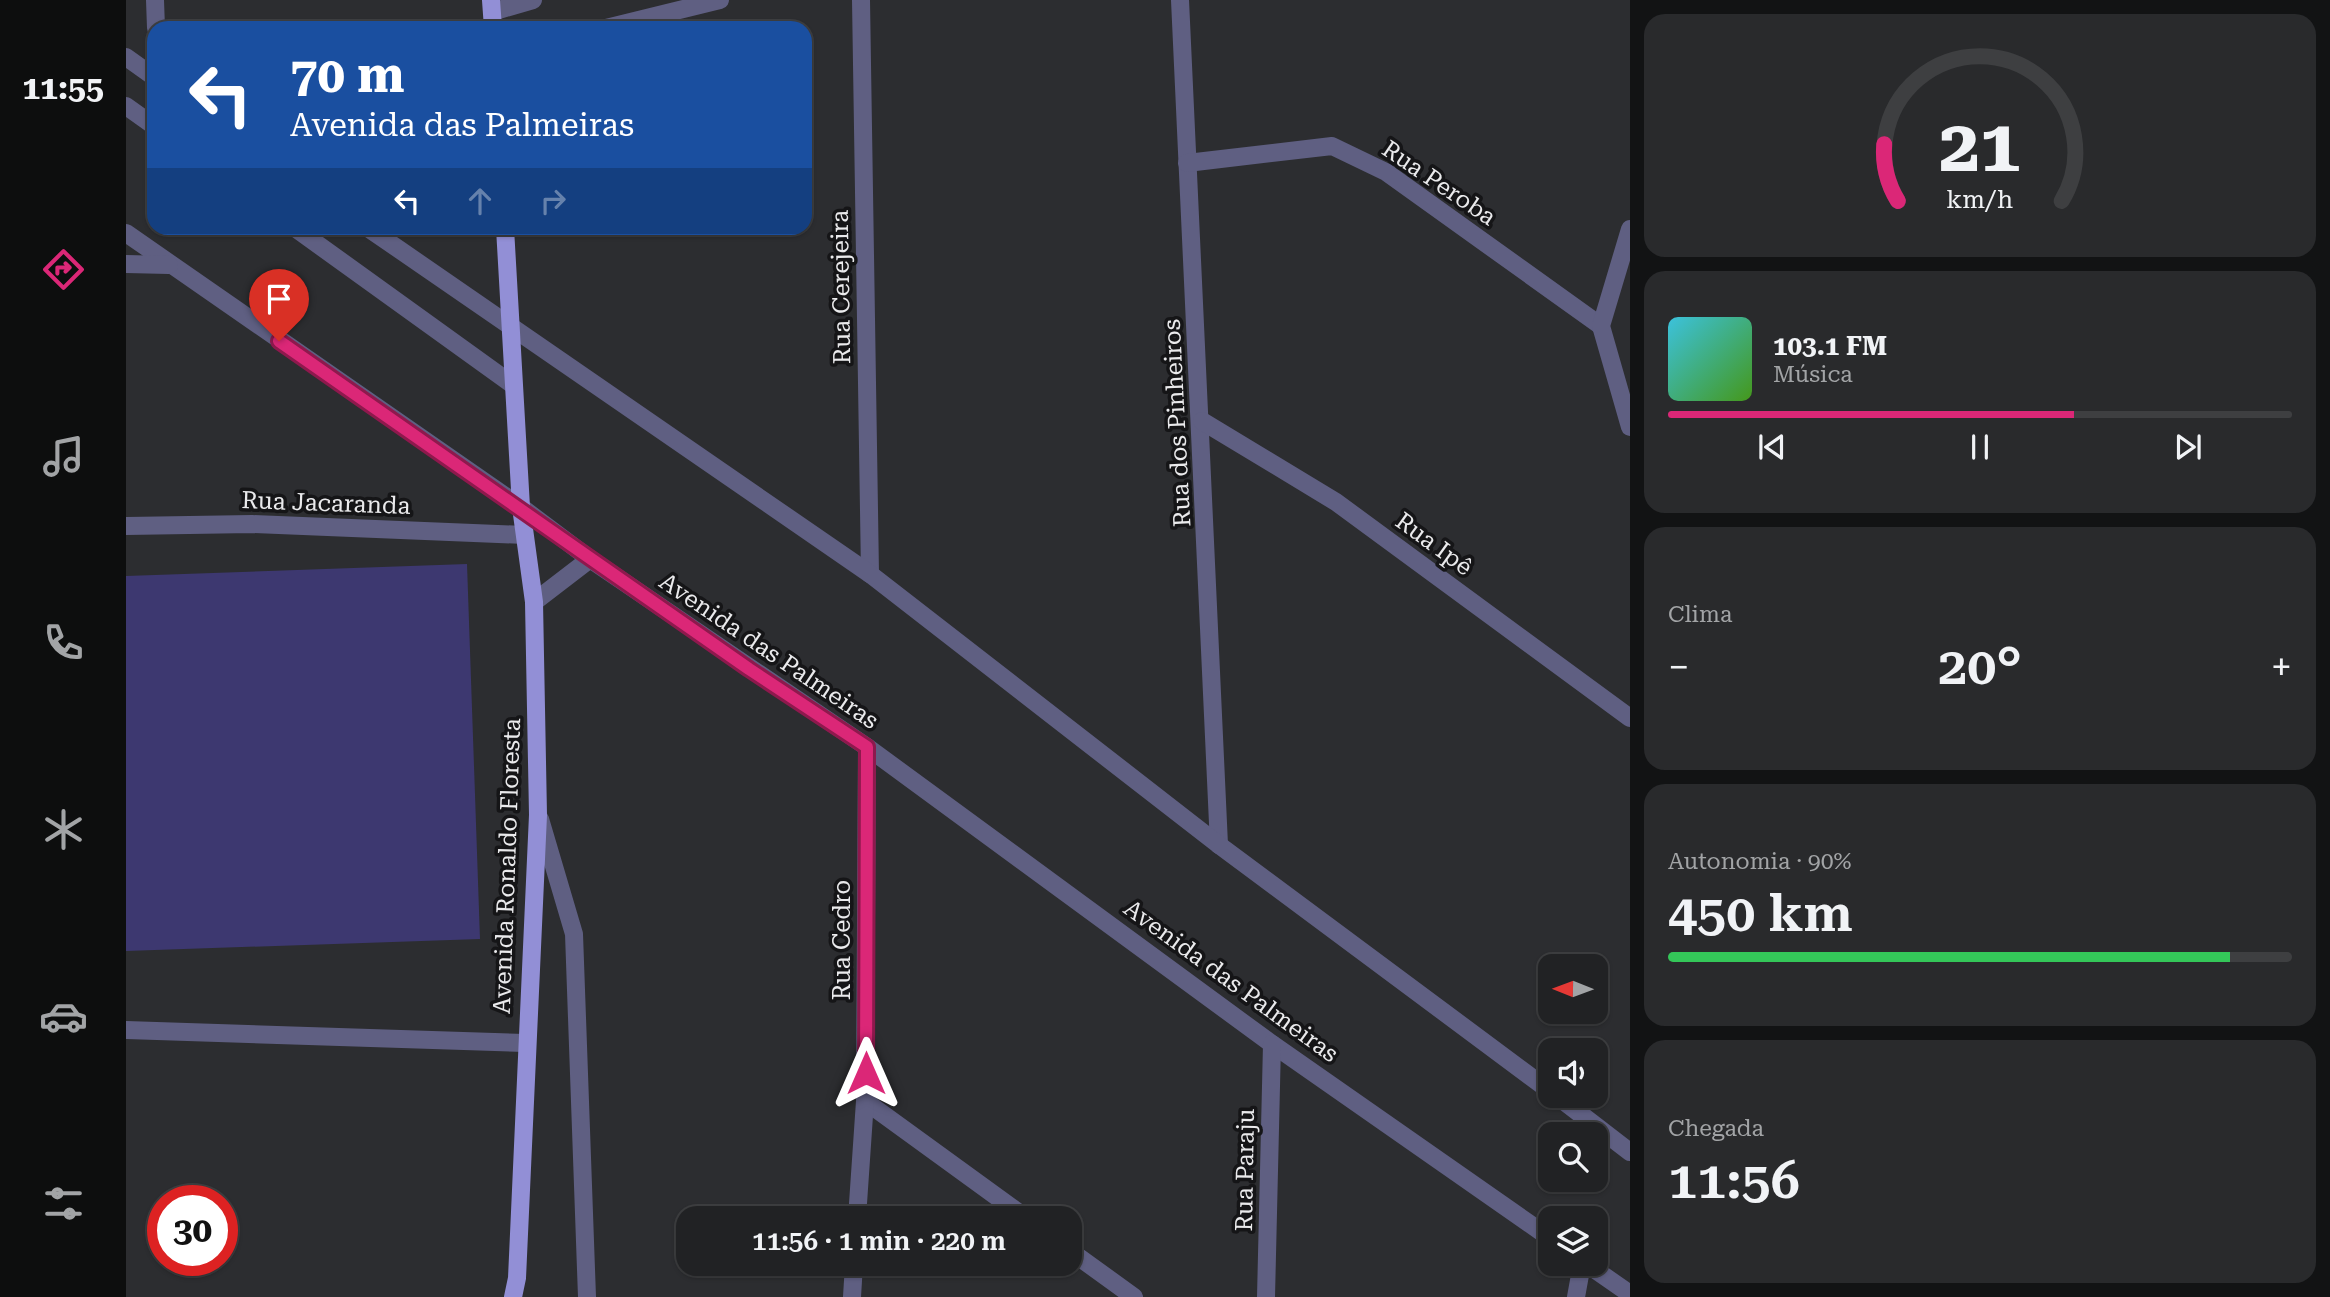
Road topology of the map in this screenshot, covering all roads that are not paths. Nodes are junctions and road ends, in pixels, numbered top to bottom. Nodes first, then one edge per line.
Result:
1 (155, 0) edge
2 (533, 0) edge
3 (720, 0) edge
4 (861, 0) edge
5 (1180, 0) edge
6 (492, 13) edge
7 (156, 21) edge
8 (634, 21) edge
9 (126, 57) edge
10 (147, 72) edge
11 (126, 106) edge
12 (147, 121) edge
13 (1187, 163) junction
14 (1630, 229) edge
15 (126, 233) edge
16 (305, 235) edge
17 (378, 235) edge
18 (505, 235) edge
19 (126, 264) edge
20 (169, 265) junction
21 (1601, 326) junction
22 (511, 328) junction
23 (513, 385) junction
24 (1202, 421) junction
25 (1630, 427) edge
26 (521, 507) junction
27 (126, 526) edge
28 (524, 535) junction
29 (590, 559) junction
30 (870, 574) junction
31 (534, 602) junction
32 (1630, 718) edge
33 (867, 747) junction
34 (538, 815) junction
35 (1219, 845) junction
36 (126, 1030) edge
37 (525, 1043) junction
38 (1272, 1044) junction
39 (1538, 1082) edge
40 (865, 1101) junction
41 (1573, 1108) edge
42 (1630, 1152) edge
43 (858, 1206) edge
44 (1009, 1206) edge
45 (1538, 1230) edge
46 (1082, 1260) edge
47 (853, 1276) edge
48 (1582, 1276) edge
49 (1603, 1276) edge
50 (1630, 1294) edge
51 (513, 1297) edge
52 (587, 1297) edge
53 (852, 1297) edge
54 (1133, 1297) edge
55 (1266, 1297) edge
56 (1576, 1297) edge

1 - 7 street
2 - 6 street
3 - 8 street
4 - 30 street, Rua Cerejeira
5 - 13 street, Rua dos Pinheiros
9 - 10 street
11 - 12 street
13 - 21 street, Rua Peroba
13 - 24 street, Rua dos Pinheiros
14 - 21 street
15 - 20 street, Avenida das Palmeiras
16 - 23 street
17 - 22 street
18 - 22 main road, Avenida Ronaldo Floresta
19 - 20 street
20 - 26 street, Avenida das Palmeiras
21 - 25 street
22 - 23 main road, Avenida Ronaldo Floresta
22 - 30 street
23 - 26 main road, Avenida Ronaldo Floresta
24 - 32 street, Rua Ipê
24 - 35 street, Rua dos Pinheiros
26 - 28 main road, Avenida Ronaldo Floresta
26 - 29 street, Avenida das Palmeiras
27 - 28 street, Rua Jacaranda
28 - 31 main road, Avenida Ronaldo Floresta
29 - 31 street
29 - 33 street, Avenida das Palmeiras
30 - 35 street
31 - 34 main road, Avenida Ronaldo Floresta
33 - 38 street, Avenida das Palmeiras
33 - 40 street, Rua Cedro
34 - 37 main road, Avenida Ronaldo Floresta
34 - 52 street
35 - 39 street
36 - 37 street
37 - 51 main road, Avenida Ronaldo Floresta
38 - 45 street, Avenida das Palmeiras
38 - 55 street, Rua Paraju
40 - 43 street, Rua Cedro
40 - 44 street
41 - 42 street
46 - 54 street
47 - 53 street
48 - 56 street
49 - 50 street

